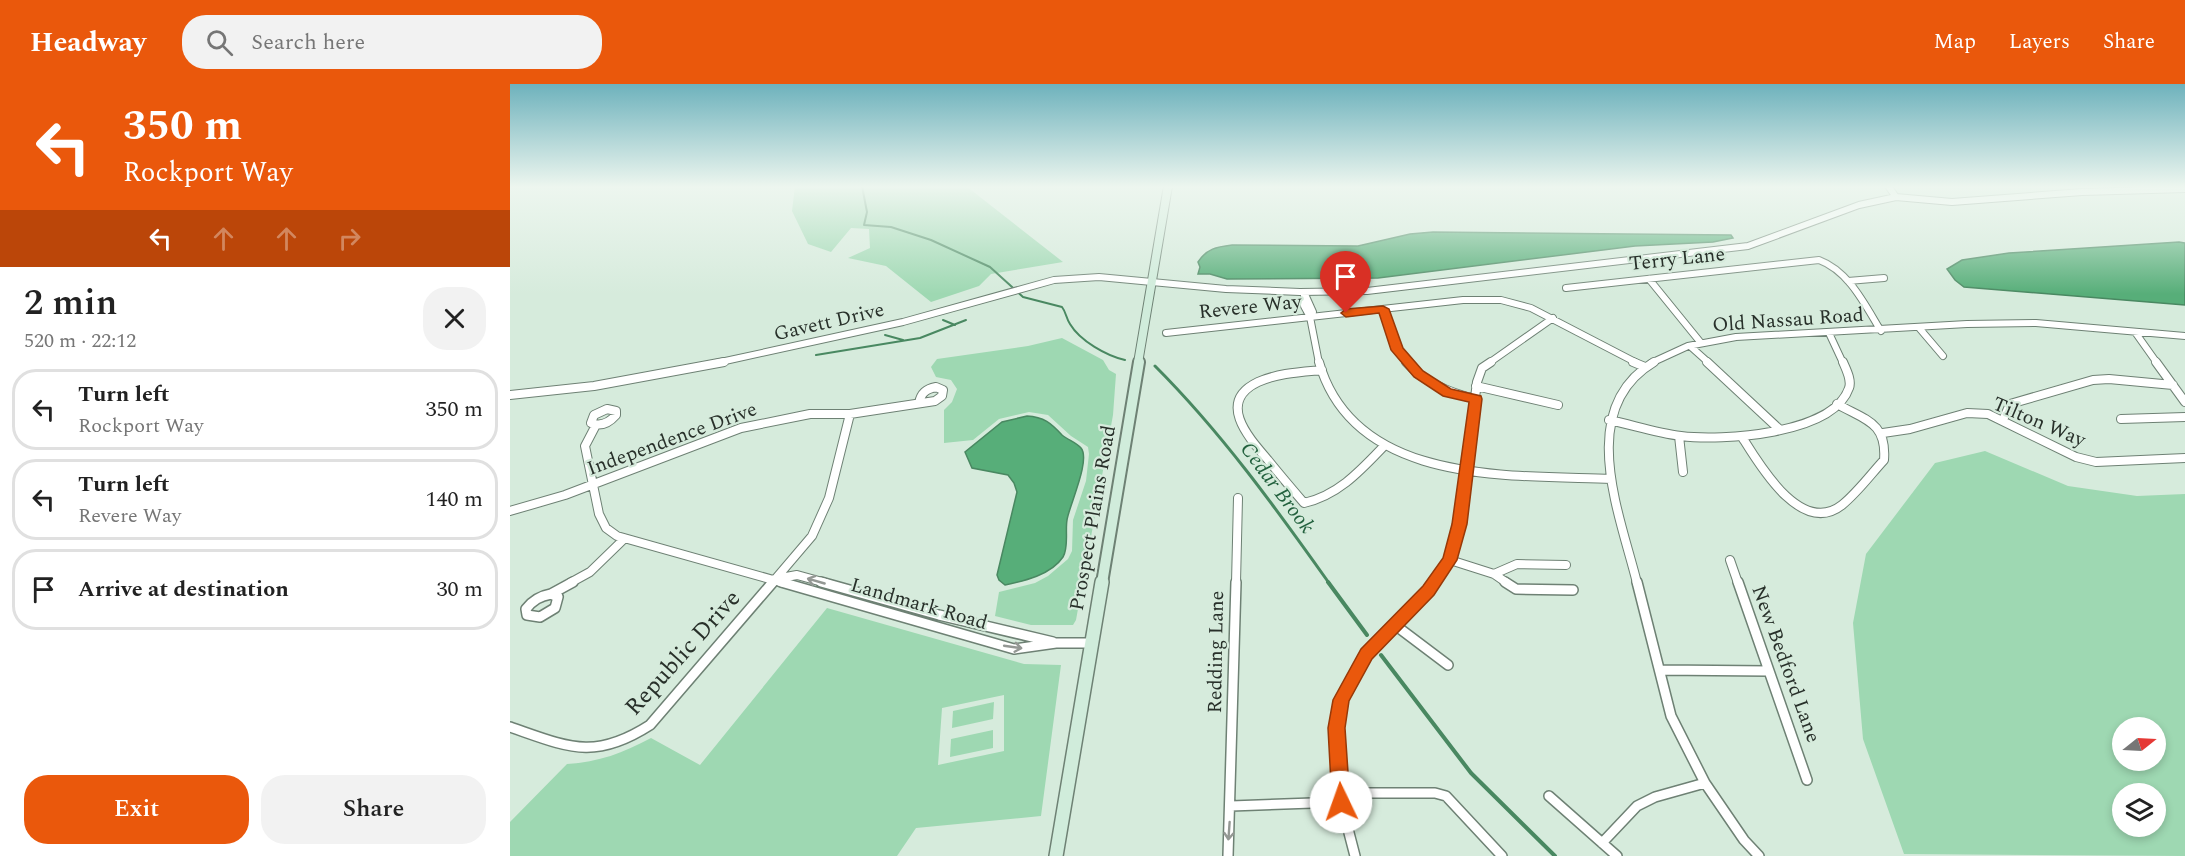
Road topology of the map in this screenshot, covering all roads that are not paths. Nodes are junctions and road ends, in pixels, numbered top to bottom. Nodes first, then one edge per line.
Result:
1 (1162, 222) edge
2 (1813, 222) edge
3 (1884, 278) dead end
4 (1649, 279) junction
5 (1848, 281) junction
6 (1152, 282) junction
7 (1566, 288) dead end
8 (1304, 292) junction
9 (1383, 309) junction
10 (1310, 317) junction
11 (1553, 318) junction
12 (1920, 329) junction
13 (1881, 330) junction
14 (2135, 332) junction
15 (1166, 333) dead end
16 (1829, 333) junction
17 (2185, 336) edge
18 (1701, 343) junction
19 (1690, 346) junction
20 (1943, 356) dead end
21 (1645, 368) junction
22 (1322, 370) junction
23 (2173, 385) junction
24 (1476, 386) junction
25 (510, 395) edge
26 (1476, 399) junction
27 (2185, 402) edge
28 (919, 403) dead end
29 (1837, 404) junction
30 (1558, 405) dead end
31 (850, 414) junction
32 (2185, 417) edge
33 (2121, 419) dead end
34 (1610, 420) junction
35 (2003, 420) junction
36 (596, 425) dead end
37 (1779, 429) junction
38 (1883, 433) junction
39 (1679, 436) junction
40 (1742, 437) junction
41 (1385, 445) junction
42 (2185, 458) edge
43 (1683, 472) dead end
44 (1467, 473) junction
45 (1611, 479) junction
46 (593, 484) junction
47 (1238, 498) dead end
48 (510, 511) edge
49 (624, 539) junction
50 (1450, 560) junction
51 (1730, 560) dead end
52 (1566, 565) dead end
53 (1494, 574) junction
54 (776, 579) junction
55 (1573, 590) dead end
56 (551, 594) dead end
57 (1395, 625) junction
58 (1056, 643) junction
59 (1092, 643) junction
60 (1448, 665) dead end
61 (1660, 670) junction
62 (1769, 671) junction
63 (510, 727) edge
64 (1808, 780) dead end
65 (1705, 783) junction
66 (1549, 796) dead end
67 (1341, 797) junction
68 (1231, 806) junction
69 (1602, 843) junction
70 (1056, 856) edge
71 (1228, 856) edge
72 (1355, 856) edge
73 (1502, 856) edge
74 (1617, 856) edge
75 (1759, 856) edge

1 - 6 street, Prospect Plains Road
2 - 8 street, Gavett Drive
3 - 5 street
4 - 5 street, Terry Lane
4 - 7 street, Terry Lane
4 - 18 street
5 - 13 street
6 - 8 street, Gavett Drive
6 - 25 street, Gavett Drive
6 - 59 street, Prospect Plains Road
8 - 10 street
9 - 10 street, Revere Way
9 - 11 street, Revere Way
9 - 26 street
10 - 15 street, Revere Way
10 - 22 street
11 - 21 street, Revere Way
11 - 24 street
12 - 13 street, Old Nassau Road
12 - 14 street, Old Nassau Road
12 - 20 street
13 - 16 street, Old Nassau Road
14 - 17 street, Old Nassau Road
14 - 23 street
16 - 18 street, Old Nassau Road
16 - 29 street
18 - 19 street, Old Nassau Road
19 - 21 street, Old Nassau Road
19 - 37 street
21 - 34 street, Old Nassau Road
22 - 41 street
22 - 41 street
23 - 27 street
23 - 35 street
24 - 26 street
24 - 30 street
26 - 44 street
28 - 31 street, Independence Drive
29 - 37 street
29 - 38 street
31 - 46 street, Independence Drive
31 - 54 street, Republic Drive
32 - 33 street
34 - 39 street
34 - 45 street, Old Nassau Road
35 - 38 street, Tilton Way
35 - 42 street, Tilton Way
36 - 46 street, Landmark Road
37 - 40 street
38 - 40 street
39 - 40 street
39 - 43 street
41 - 44 street
44 - 45 street
44 - 50 street
45 - 61 street, Old Nassau Road
46 - 48 street, Independence Drive
46 - 49 street, Landmark Road
47 - 68 street, Redding Lane
49 - 54 street, Landmark Road
49 - 56 street
50 - 53 street
50 - 57 street
51 - 62 street, New Bedford Lane
52 - 53 street
53 - 55 street
58 -> 54 street, Landmark Road
54 -> 58 street, Landmark Road
54 - 63 street, Republic Drive
57 - 60 street
57 - 67 street
58 - 59 street, Landmark Road
59 - 70 street, Prospect Plains Road
61 - 62 street
61 - 65 street, Old Nassau Road
62 - 64 street, New Bedford Lane
65 - 69 street
65 - 75 street, Old Nassau Road
66 - 69 street
67 - 68 street
67 - 72 street
67 - 73 street
68 -> 71 street, Redding Lane
69 - 74 street

